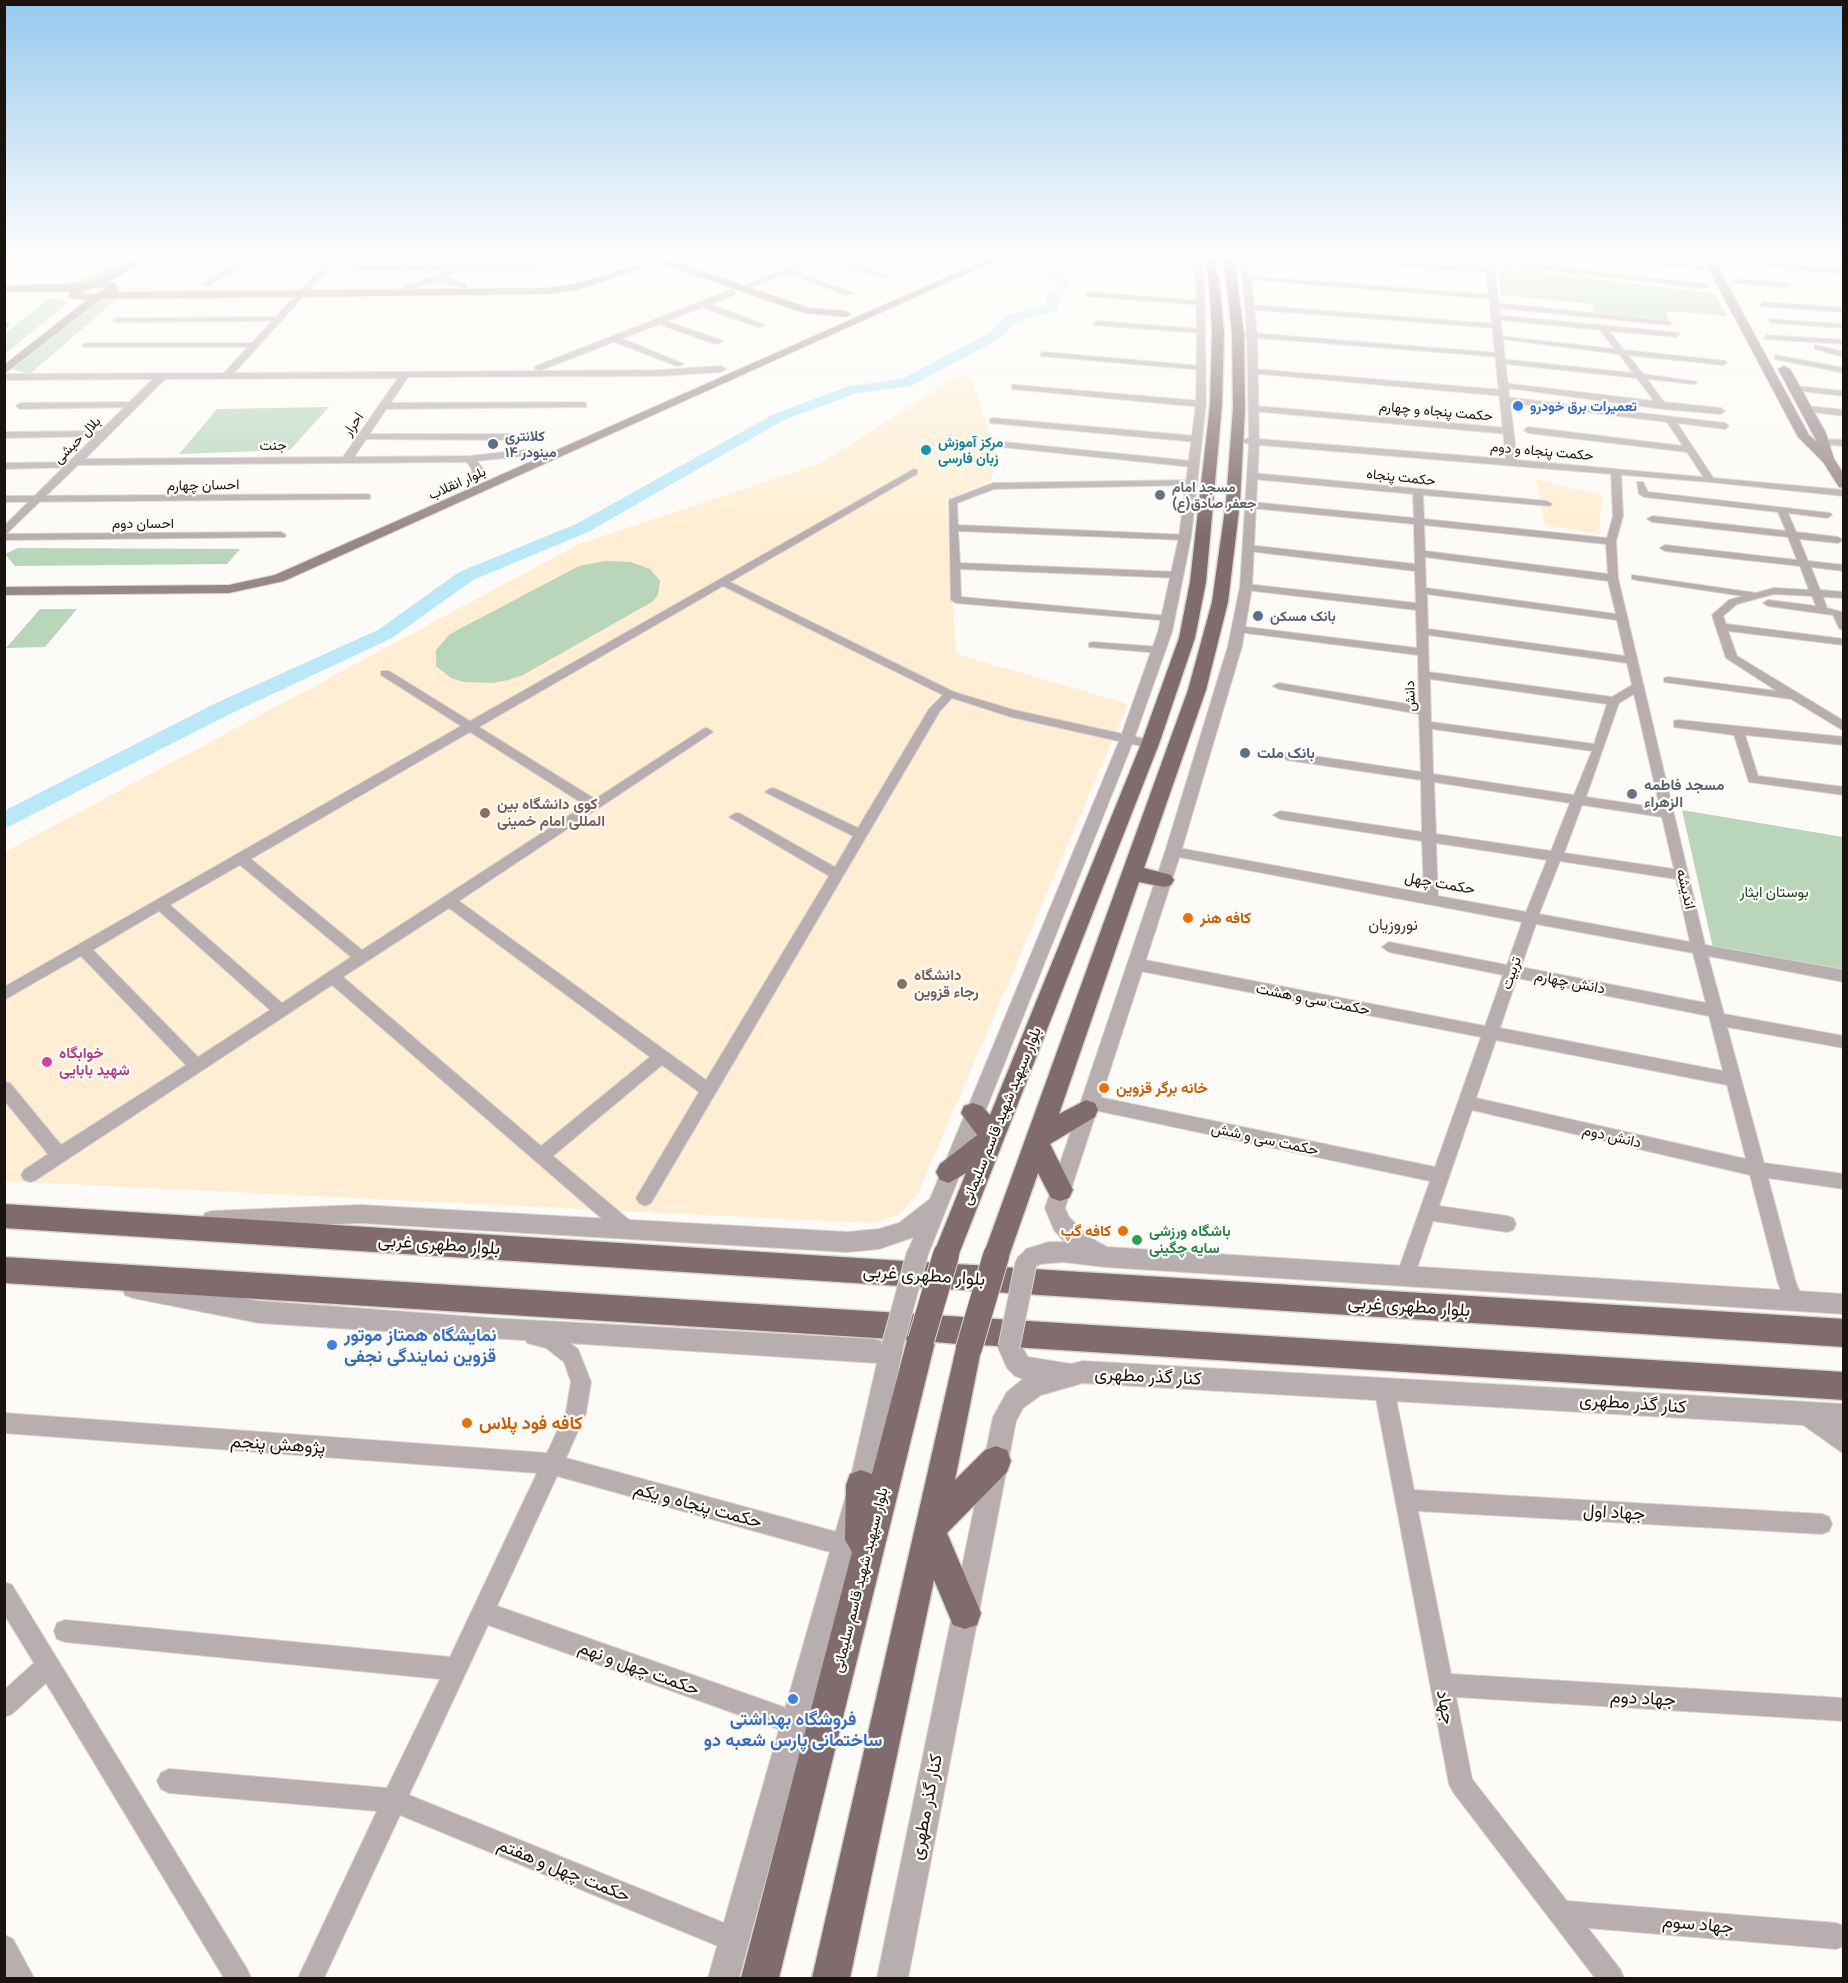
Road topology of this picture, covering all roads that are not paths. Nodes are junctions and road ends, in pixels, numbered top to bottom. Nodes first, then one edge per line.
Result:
1 (29, 351) edge
2 (249, 351) edge
3 (586, 351) edge
4 (645, 351) edge
5 (763, 351) edge
6 (789, 351) edge
7 (1204, 351) edge
8 (1206, 351) edge
9 (1245, 351) edge
10 (1248, 351) edge
11 (1417, 351) edge
12 (1499, 351) edge
13 (1617, 351) edge
14 (1621, 351) junction
15 (1755, 351) edge
16 (1775, 351) edge
17 (1044, 354) dead end
18 (572, 356) junction
19 (1778, 357) junction
20 (1500, 358) junction
21 (1723, 363) dead end
22 (680, 364) dead end
23 (1202, 368) junction
24 (721, 369) junction
25 (4, 370) edge
26 (1253, 371) junction
27 (1844, 371) edge
28 (588, 373) junction
29 (660, 373) junction
30 (510, 374) junction
31 (405, 375) junction
32 (162, 376) junction
33 (226, 376) junction
34 (1640, 376) junction
35 (4, 377) edge
36 (1694, 382) dead end
37 (680, 383) dead end
38 (1015, 387) dead end
39 (1795, 388) junction
40 (1504, 393) junction
41 (1844, 394) edge
42 (1661, 403) junction
43 (1201, 404) junction
44 (132, 405) junction
45 (583, 405) dead end
46 (20, 406) dead end
47 (384, 406) junction
48 (1255, 409) junction
49 (1808, 409) junction
50 (1721, 411) dead end
51 (1844, 413) edge
52 (1672, 420) junction
53 (993, 421) dead end
54 (1725, 426) dead end
55 (1202, 430) junction
56 (1528, 430) dead end
57 (1508, 431) junction
58 (104, 434) junction
59 (4, 435) edge
60 (362, 437) junction
61 (513, 437) dead end
62 (1246, 441) junction
63 (1823, 442) junction
64 (1844, 443) edge
65 (1004, 445) dead end
66 (1690, 450) junction
67 (532, 452) junction
68 (347, 459) junction
69 (471, 459) junction
70 (1828, 460) junction
71 (74, 464) junction
72 (1192, 464) junction
73 (1512, 464) junction
74 (4, 466) edge
75 (914, 472) dead end
76 (1616, 472) junction
77 (1252, 476) junction
78 (477, 477) junction
79 (1709, 479) junction
80 (1640, 484) dead end
81 (1843, 485) edge
82 (1418, 492) junction
83 (367, 496) dead end
84 (1240, 498) junction
85 (4, 499) edge
86 (39, 500) junction
87 (1547, 504) dead end
88 (1196, 507) junction
89 (1782, 510) junction
90 (1827, 515) dead end
91 (1652, 519) dead end
92 (1419, 522) junction
93 (953, 528) junction
94 (4, 535) edge
95 (281, 535) dead end
96 (1792, 535) junction
97 (1838, 540) dead end
98 (1611, 541) junction
99 (1248, 548) junction
100 (1665, 548) dead end
101 (1420, 553) junction
102 (1804, 564) junction
103 (955, 566) junction
104 (1420, 568) junction
105 (1844, 568) edge
106 (234, 574) dead end
107 (1178, 575) junction
108 (31, 576) dead end
109 (1636, 577) dead end
110 (1613, 578) junction
111 (722, 582) junction
112 (1246, 587) junction
113 (1421, 590) junction
114 (11, 591) edge
115 (1816, 592) junction
116 (1758, 594) junction
117 (1844, 596) edge
118 (1220, 602) junction
119 (1768, 603) dead end
120 (1422, 607) junction
121 (1823, 610) junction
122 (1168, 618) junction
123 (1623, 618) junction
124 (1721, 627) junction
125 (1844, 628) edge
126 (1238, 629) junction
127 (1422, 631) junction
128 (1844, 642) edge
129 (1093, 645) dead end
130 (1159, 650) junction
131 (1423, 652) junction
132 (1633, 660) junction
133 (385, 673) dead end
134 (1424, 675) junction
135 (1668, 680) dead end
136 (1223, 686) junction
137 (1280, 686) dead end
138 (1639, 686) junction
139 (1197, 690) junction
140 (950, 694) junction
141 (1796, 697) junction
142 (1614, 701) junction
143 (1217, 706) junction
144 (1815, 709) junction
145 (1425, 711) junction
146 (1844, 713) edge
147 (1426, 724) junction
148 (1678, 724) dead end
149 (470, 727) junction
150 (1844, 727) edge
151 (707, 732) dead end
152 (1738, 732) junction
153 (1127, 739) junction
154 (1844, 741) edge
155 (1150, 744) junction
156 (1599, 748) junction
157 (1287, 756) dead end
158 (1427, 776) junction
159 (1844, 791) edge
160 (771, 792) dead end
161 (1578, 800) junction
162 (594, 806) junction
163 (1668, 813) junction
164 (1280, 814) dead end
165 (736, 818) dead end
166 (861, 835) junction
167 (1429, 838) junction
168 (1173, 852) junction
169 (1556, 855) junction
170 (241, 858) junction
171 (1133, 873) junction
172 (837, 874) junction
173 (1682, 875) junction
174 (1164, 880) junction
175 (1431, 899) junction
176 (449, 901) junction
177 (160, 904) junction
178 (1531, 917) junction
179 (1389, 947) dead end
180 (83, 949) junction
181 (1700, 949) junction
182 (362, 958) junction
183 (1135, 964) junction
184 (1512, 971) junction
185 (1844, 976) edge
186 (333, 977) junction
187 (4, 994) edge
188 (281, 1011) junction
189 (1717, 1015) junction
190 (1490, 1033) junction
191 (1844, 1042) edge
192 (662, 1056) junction
193 (197, 1066) junction
194 (1734, 1080) junction
195 (4, 1088) edge
196 (709, 1091) junction
197 (1466, 1102) junction
198 (1087, 1106) junction
199 (973, 1113) junction
200 (993, 1136) junction
201 (1035, 1140) junction
202 (60, 1156) junction
203 (541, 1156) junction
204 (1757, 1169) junction
205 (949, 1172) junction
206 (30, 1175) dead end
207 (1440, 1176) junction
208 (1844, 1182) edge
209 (1060, 1190) junction
210 (645, 1198) dead end
211 (936, 1205) junction
212 (1428, 1212) junction
213 (4, 1216) edge
214 (110, 1223) junction
215 (1508, 1224) dead end
216 (628, 1230) junction
217 (1105, 1257) junction
218 (4, 1270) edge
219 (57, 1274) junction
220 (1406, 1274) junction
221 (1795, 1301) junction
222 (1844, 1304) edge
223 (490, 1329) junction
224 (1844, 1333) edge
225 (901, 1348) junction
226 (1083, 1372) junction
227 (1844, 1386) edge
228 (1384, 1388) junction
229 (1807, 1414) junction
230 (1844, 1416) edge
231 (4, 1423) edge
232 (1844, 1442) edge
233 (996, 1461) junction
234 (552, 1464) junction
235 (861, 1485) junction
236 (1406, 1500) junction
237 (1822, 1524) dead end
238 (929, 1529) junction
239 (844, 1545) junction
240 (861, 1577) junction
241 (4, 1593) edge
242 (483, 1612) junction
243 (965, 1613) junction
244 (65, 1631) dead end
245 (48, 1666) junction
246 (456, 1669) junction
247 (1442, 1686) junction
248 (4, 1706) edge
249 (1844, 1710) edge
250 (795, 1723) junction
251 (169, 1781) dead end
252 (394, 1801) junction
253 (1560, 1913) junction
254 (1836, 1936) dead end
255 (735, 1940) junction
256 (4, 1948) edge
257 (21, 1978) edge
258 (238, 1978) edge
259 (310, 1978) edge
260 (724, 1978) edge
261 (759, 1978) edge
262 (831, 1978) edge
263 (892, 1978) edge
264 (1611, 1978) edge

1 - 25 main road
2 - 33 street
3 - 18 street
4 - 22 street
5 - 24 main road, بلوار انقلاب
6 - 114 main road, بلوار انقلاب
7 - 23 street
8 - 55 main road, بلوار سپهبد شهید قاسم سلیمانی
9 - 62 main road
10 - 26 street
11 - 20 street
12 - 20 street
13 - 14 street
14 - 21 street
14 - 34 street
15 - 70 main road
16 - 19 main road
17 - 23 street
18 - 28 street
18 - 30 street
19 - 27 street
19 - 39 main road
20 - 34 street
20 - 40 street
23 - 43 street
24 - 29 street
24 - 67 main road, بلوار انقلاب
26 - 40 street
26 - 48 street
28 - 29 street
28 - 30 street
29 - 37 street
30 - 31 street
31 - 33 street
31 - 47 street, احرار
32 - 33 street
32 - 35 street
32 - 44 street, بلال حبشی
34 - 36 street
34 - 42 street
38 - 43 street
39 - 41 street
39 - 49 main road
40 - 42 street
40 - 52 street
40 - 57 street
42 - 50 street
42 - 52 street
43 - 55 street
44 - 46 street
44 - 58 street, بلال حبشی
45 - 47 street
47 - 60 street, احرار
48 - 57 street, حکمت پنجاه و چهارم
48 - 62 street
49 - 51 street
49 - 63 main road
52 - 54 street
52 - 66 street
53 - 55 street
55 - 72 street
55 - 88 main road, بلوار سپهبد شهید قاسم سلیمانی
56 - 66 street
57 - 73 street
58 - 59 street
58 - 71 street, بلال حبشی
60 - 61 street
60 - 68 street, احرار
62 - 73 street, حکمت پنجاه و دوم
62 - 77 street
62 - 84 main road
63 - 64 street
63 - 70 main road
65 - 72 street
66 - 79 street
67 - 69 street, جنت
67 - 78 main road, بلوار انقلاب
68 - 69 street, جنت
68 - 71 street, جنت
69 - 78 street
70 - 81 main road
71 - 74 street
71 - 86 street, بلال حبشی
72 - 88 street
73 - 76 street, حکمت پنجاه و دوم
75 - 111 street
76 - 79 street, حکمت پنجاه و دوم
76 - 98 street, اندیشه
77 - 82 street, حکمت پنجاه
77 - 84 street
78 - 106 main road, بلوار انقلاب
79 - 81 street, حکمت پنجاه و دوم
80 - 89 street
82 - 87 street, حکمت پنجاه
82 - 92 street, دانش
83 - 86 street, احسان چهارم
84 - 88 main road
84 - 92 street
84 - 99 street
84 - 118 main road
85 - 86 street, احسان چهارم
86 - 94 street, بلال حبشی
88 - 93 street
88 - 93 street
88 - 107 street
88 - 155 main road, بلوار سپهبد شهید قاسم سلیمانی
89 - 90 street
89 - 96 street
91 - 96 street
92 - 98 street
92 - 101 street, دانش
93 - 103 street
94 - 95 street, احسان دوم
96 - 97 street
96 - 102 street
98 - 110 street, اندیشه
99 - 104 street
99 - 112 street
100 - 102 street
101 - 104 street, دانش
101 - 110 street
102 - 105 street
102 - 115 street
103 - 107 street
103 - 122 street
104 - 113 street, دانش
107 - 122 street
108 - 114 main road
109 - 116 street
110 - 123 street, اندیشه
111 - 140 street
111 - 149 street
112 - 118 street
112 - 120 street
112 - 126 street
113 - 120 street, دانش
113 - 123 street
115 - 116 street
115 - 117 street
115 - 121 street
116 - 124 street
118 - 139 main road
119 - 121 street
120 - 127 street, دانش
121 - 125 street
122 - 130 street
123 - 132 street, اندیشه
124 - 128 street
124 - 141 street
126 - 131 street
126 - 136 street
127 - 131 street, دانش
127 - 132 street
129 - 130 street
130 - 153 street
131 - 134 street, دانش
132 - 138 street, اندیشه
133 - 149 street
134 - 142 street
134 - 145 street, دانش
135 - 141 street
136 - 139 street
136 - 143 street
137 - 145 street
138 - 142 street
138 - 163 street, اندیشه
139 - 143 street
139 - 171 main road
140 - 153 street
140 - 166 street
141 - 144 street
142 - 156 street, تربیت
143 - 168 street
144 - 146 street
144 - 150 street
145 - 147 street, دانش
147 - 156 street
147 - 158 street, دانش
148 - 152 street
149 - 162 street
149 - 170 street
151 - 162 street
152 - 154 street
152 - 159 street
153 - 155 street
153 - 199 street
155 - 200 main road, بلوار سپهبد شهید قاسم سلیمانی
156 - 161 street, تربیت
157 - 158 street
158 - 161 street
158 - 167 street, دانش
160 - 166 street
161 - 163 street
161 - 169 street, تربیت
162 - 176 street
163 - 173 street, اندیشه
164 - 167 street
165 - 172 street
166 - 172 street
167 - 169 street
167 - 175 street, دانش
168 - 174 street
168 - 175 street, حکمت چهل
169 - 173 street
169 - 178 street, تربیت
170 - 177 street
170 - 182 street
171 - 174 main road
171 - 201 main road
172 - 196 street
173 - 181 street, اندیشه
174 - 183 street
175 - 178 street, حکمت چهل
176 - 182 street
176 - 192 street
177 - 180 street
177 - 188 street
178 - 181 street, حکمت چهل
178 - 184 street, تربیت
179 - 184 street, دانش چهارم
180 - 187 street
180 - 193 street
181 - 185 street, حکمت چهل
181 - 189 street, اندیشه
182 - 186 street
183 - 190 street, حکمت سی و هشت
183 - 198 street
184 - 189 street, دانش چهارم
184 - 190 street, تربیت
186 - 188 street
186 - 203 street
188 - 193 street
189 - 191 street, دانش چهارم
189 - 194 street, اندیشه
190 - 194 street, حکمت سی و هشت
190 - 197 street, تربیت
192 - 196 street
192 - 203 street
193 - 202 street
194 - 204 street, اندیشه
195 - 202 street
196 - 210 street
197 - 204 street, دانش دوم
197 - 207 street, تربیت
198 - 201 main road
198 - 207 street, حکمت سی و شش
198 - 209 street
199 - 200 main road
199 - 205 street
200 - 205 main road
200 - 225 main road, بلوار سپهبد شهید قاسم سلیمانی, bridge
201 - 209 main road
201 - 238 main road, bridge
202 - 206 street
203 - 216 street
204 - 208 street, دانش دوم
204 - 221 street, اندیشه
205 - 211 street
207 - 212 street, تربیت
209 - 217 street
211 - 216 street
211 - 225 street, bridge
212 - 215 street
212 - 220 street, تربیت
213 - 214 main road, بلوار مطهری غربی
214 - 216 street
214 - 224 main road, بلوار مطهری غربی
217 - 220 street
217 - 226 street, bridge
218 - 219 main road
219 - 223 street
219 - 227 main road
220 - 221 street
221 - 222 street
223 - 225 street
223 - 234 street
225 - 235 street
225 - 240 main road, بلوار سپهبد شهید قاسم سلیمانی
226 - 228 street, کنار گذر مطهری
226 - 233 street, کنار گذر مطهری
228 - 229 street, کنار گذر مطهری
228 - 236 street, جهاد
229 - 230 street, کنار گذر مطهری
229 - 232 street
231 - 234 street, پژوهش پنجم
233 - 238 main road
233 - 243 street, کنار گذر مطهری
234 - 239 street, حکمت پنجاه و یکم
234 - 242 street
235 - 239 street
235 - 240 main road
236 - 237 street, جهاد اول
236 - 247 street, جهاد
238 - 243 main road
238 - 262 main road
239 - 250 street
240 - 261 main road, بلوار سپهبد شهید قاسم سلیمانی
241 - 245 street
242 - 246 street
242 - 250 street, حکمت چهل و نهم
243 - 263 street, کنار گذر مطهری
244 - 246 street
245 - 248 street
245 - 258 street
246 - 252 street
247 - 249 street, جهاد دوم
247 - 253 street, جهاد
250 - 255 street
251 - 252 street, حکمت چهل و هفتم
252 - 255 street, حکمت چهل و هفتم
252 - 259 street
253 - 254 street, جهاد سوم
253 - 264 street, جهاد
255 - 260 street
256 - 257 street

